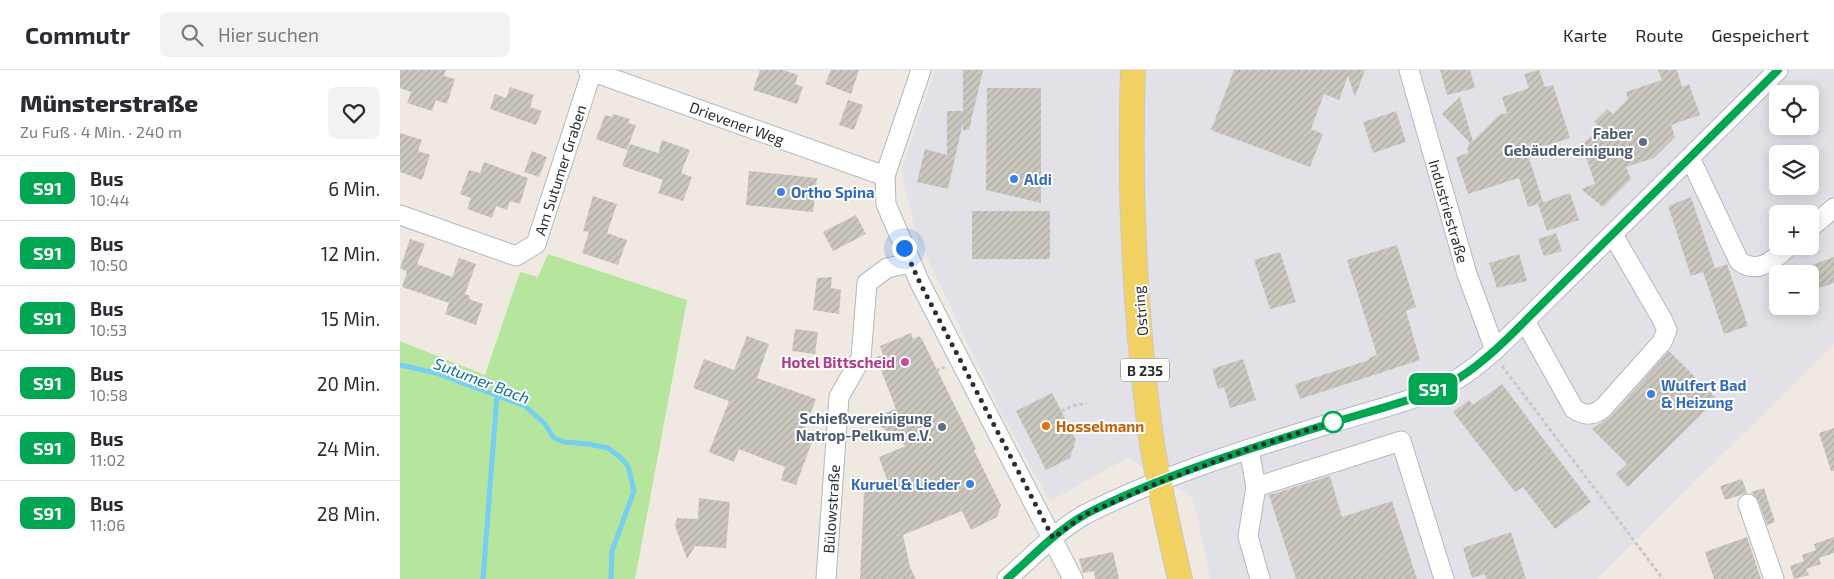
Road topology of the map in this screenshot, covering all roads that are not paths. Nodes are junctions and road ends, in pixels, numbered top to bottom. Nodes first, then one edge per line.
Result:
1 (921, 70) edge
2 (1133, 70) edge
3 (1409, 70) edge
4 (1778, 70) edge
5 (590, 71) edge
6 (1690, 158) junction
7 (885, 176) junction
8 (1834, 208) edge
9 (400, 215) edge
10 (1819, 220) edge
11 (1613, 235) junction
12 (1779, 255) edge
13 (910, 263) junction
14 (1525, 321) junction
15 (1493, 351) junction
16 (1249, 449) junction
17 (1160, 482) junction
18 (1256, 487) junction
19 (1748, 504) dead end
20 (1053, 538) junction
21 (826, 579) edge
22 (1007, 579) edge
23 (1073, 579) edge
24 (1180, 579) edge
25 (1260, 579) edge
26 (1444, 579) edge
27 (1774, 579) edge

1 - 7 street
2 - 17 main road, Ostring / B 235
3 - 15 street, Industriestraße
4 - 6 street
5 - 7 street, Drievener Weg
5 - 9 street, Am Sutumer Graben
6 - 11 street
6 - 12 street
7 - 13 street
8 - 10 street
11 - 14 street
11 - 14 street
13 - 20 street
13 - 21 street, Bülowstraße
14 - 15 street
15 - 16 street
16 - 17 street
16 - 18 street
17 - 20 street
17 - 24 main road, Ostring / B 235
18 - 25 street
18 - 26 street
19 - 27 street
20 - 22 street
20 - 23 street

